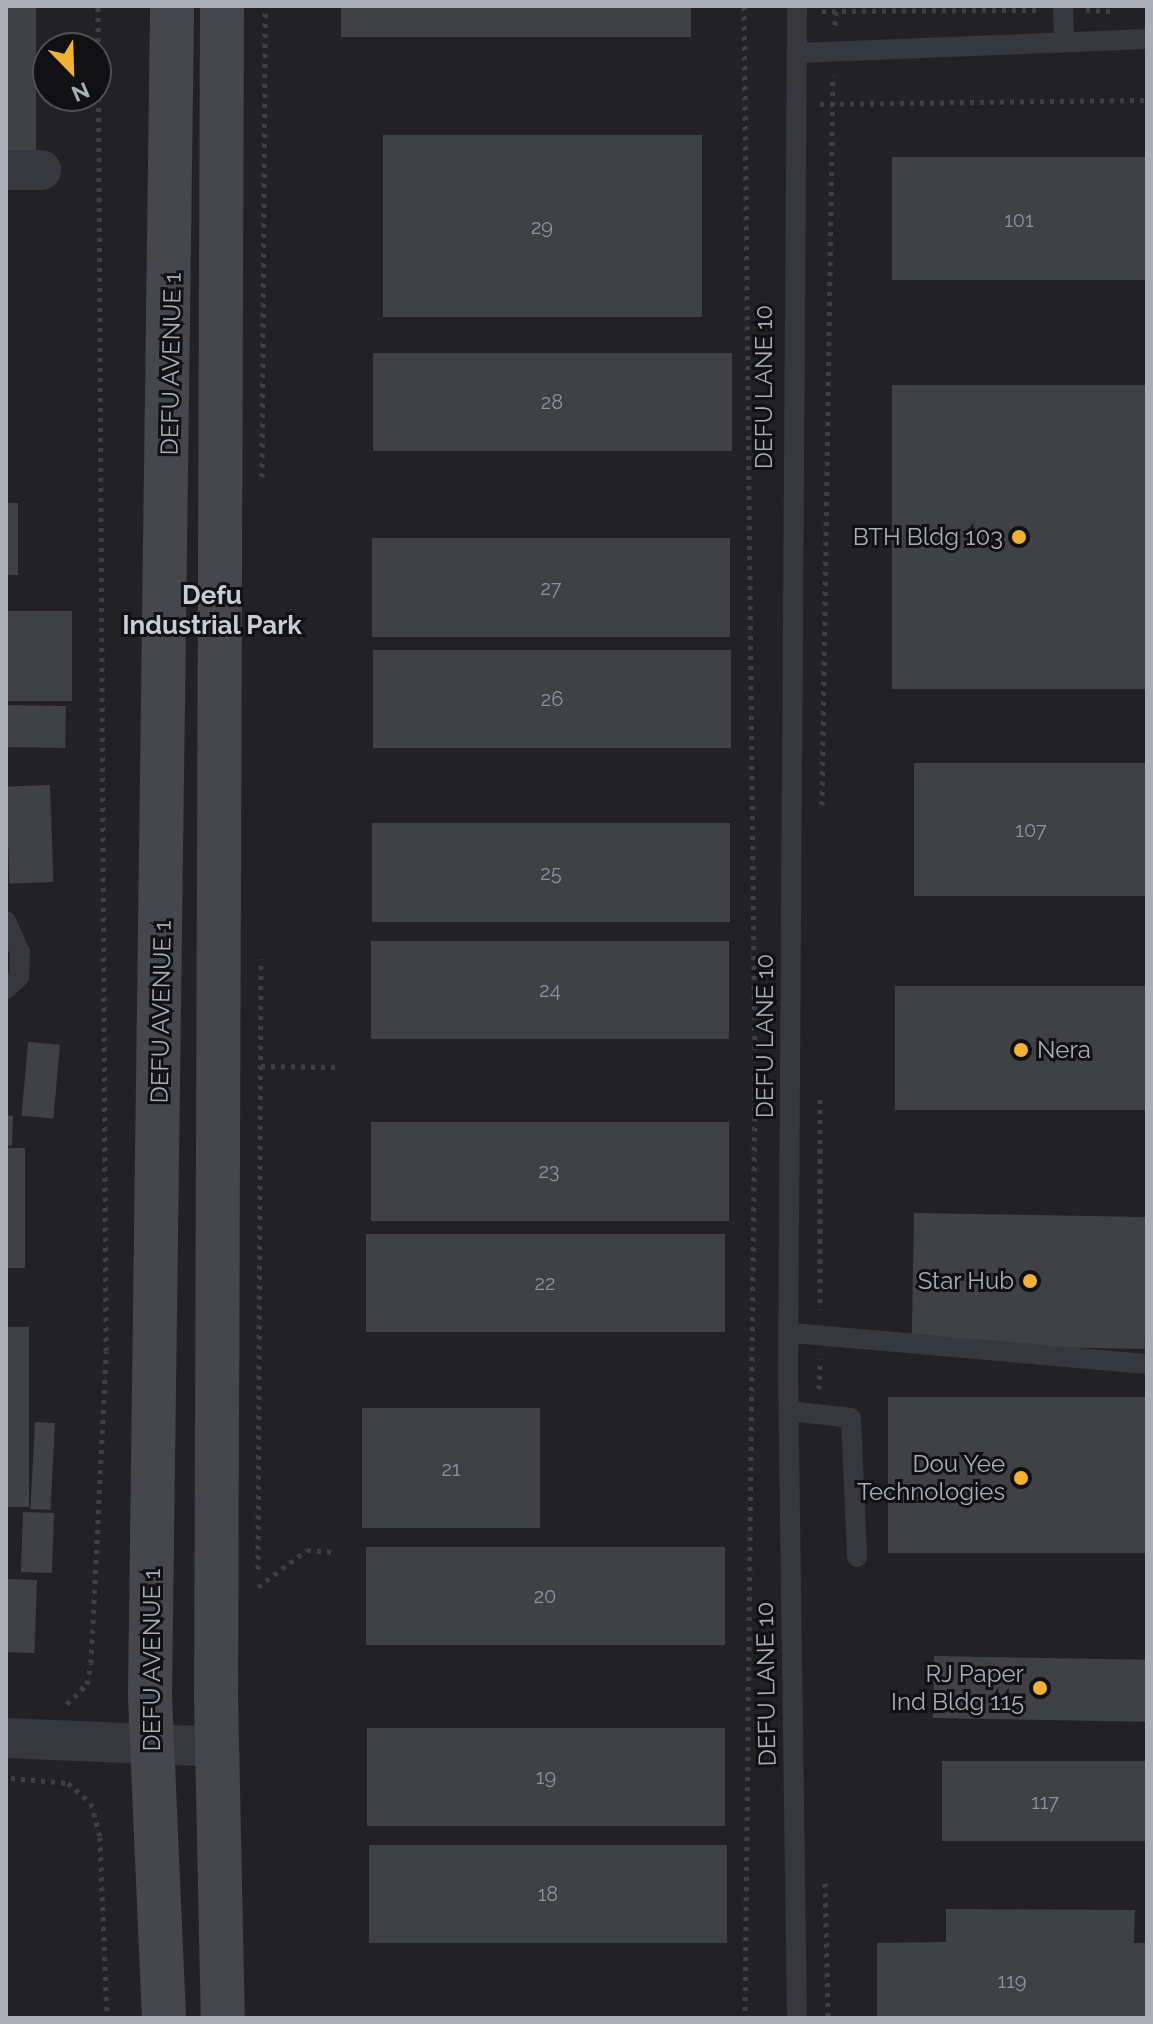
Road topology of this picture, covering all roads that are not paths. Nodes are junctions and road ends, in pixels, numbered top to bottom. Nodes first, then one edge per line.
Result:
1 (172, 6) edge
2 (222, 6) edge
3 (797, 8) edge
4 (1063, 8) edge
5 (1064, 39) junction
6 (1147, 39) edge
7 (798, 53) junction
8 (6, 921) edge
9 (6, 989) edge
10 (792, 1333) junction
11 (1147, 1364) edge
12 (789, 1411) junction
13 (857, 1557) dead end
14 (6, 1738) edge
15 (150, 1740) junction
16 (217, 1747) junction
17 (164, 2018) edge
18 (223, 2018) edge
19 (797, 2018) edge

1 - 15 main road, DEFU AVENUE 1
2 - 16 main road
3 - 7 lane, DEFU LANE 10
4 - 5 lane
5 - 6 lane
5 - 7 lane
7 - 10 lane, DEFU LANE 10
8 - 9 lane
10 - 11 lane
10 - 12 lane, DEFU LANE 10
12 - 13 lane
12 - 19 lane, DEFU LANE 10
14 - 15 street
15 - 16 street
15 - 17 main road, DEFU AVENUE 1
16 - 18 main road

